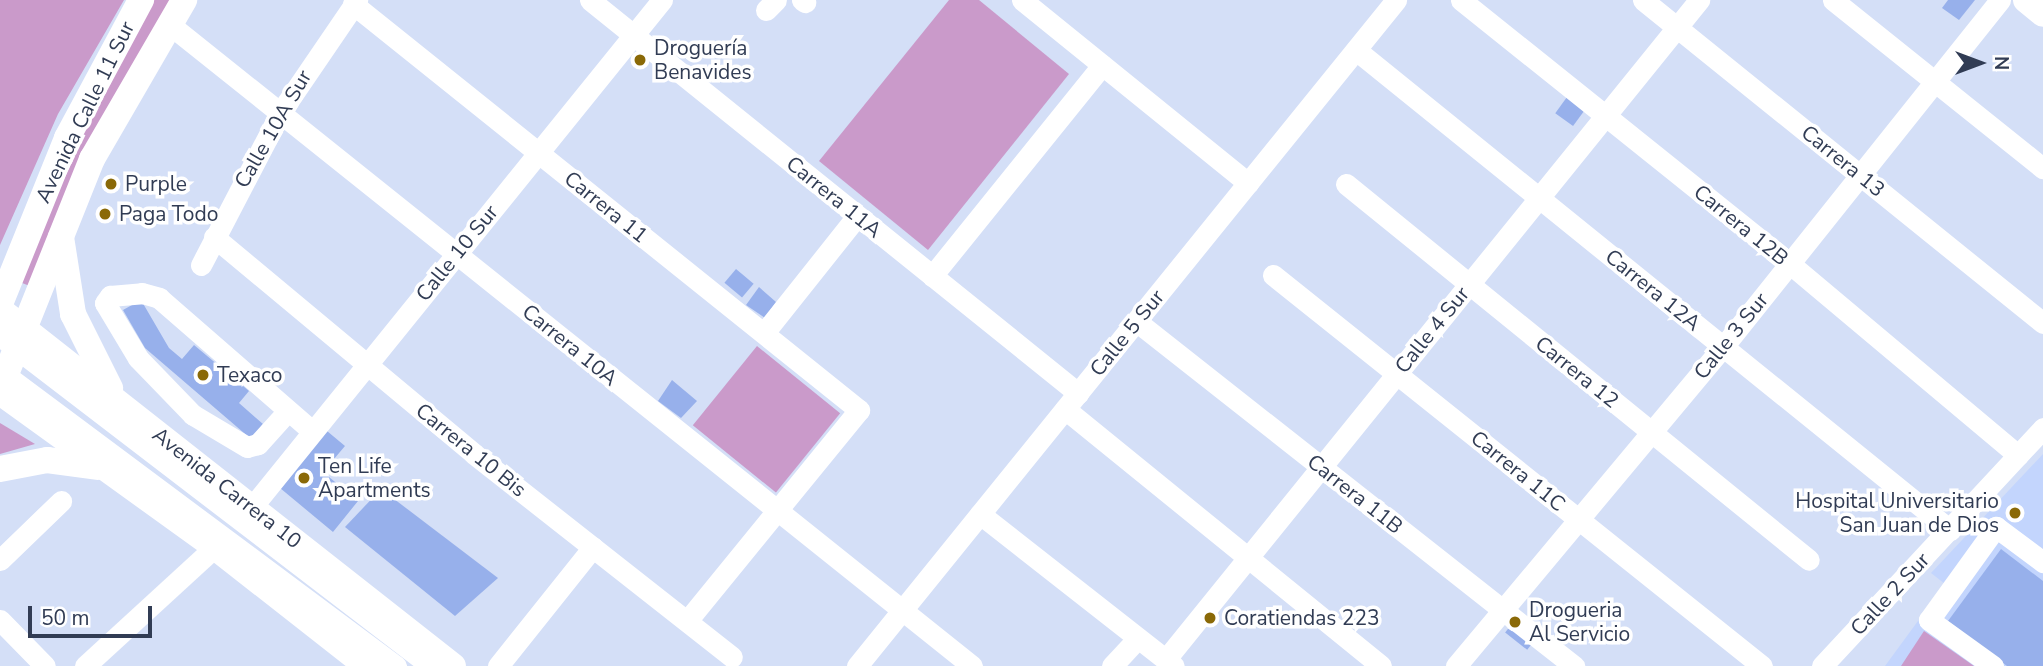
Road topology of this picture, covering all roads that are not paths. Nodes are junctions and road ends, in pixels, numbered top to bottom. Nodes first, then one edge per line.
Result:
1 (141, 0) edge
2 (184, 0) edge
3 (590, 0) edge
4 (662, 0) edge
5 (1396, 0) edge
6 (1461, 0) edge
7 (1643, 0) edge
8 (1699, 0) edge
9 (1833, 0) edge
10 (2000, 0) edge
11 (2026, 0) edge
12 (355, 2) edge
13 (1028, 2) edge
14 (2043, 13) edge
15 (169, 24) junction
16 (1677, 28) junction
17 (634, 35) junction
18 (1356, 50) junction
19 (1102, 65) junction
20 (1936, 82) junction
21 (280, 113) junction
22 (1605, 117) junction
23 (538, 153) junction
24 (2043, 168) edge
25 (1861, 176) junction
26 (1248, 183) junction
27 (1346, 184) dead end
28 (1539, 198) junction
29 (858, 216) junction
30 (61, 234) junction
31 (214, 237) junction
32 (22, 243) junction
33 (456, 254) junction
34 (1789, 263) junction
35 (0, 264) edge
36 (201, 265) dead end
37 (1273, 275) dead end
38 (932, 276) junction
39 (1469, 284) junction
40 (0, 304) edge
41 (0, 310) edge
42 (1136, 321) junction
43 (2043, 323) edge
44 (764, 333) junction
45 (14, 339) edge
46 (1723, 347) junction
47 (367, 365) junction
48 (1397, 374) junction
49 (2, 382) edge
50 (1071, 401) junction
51 (120, 405) junction
52 (183, 408) junction
53 (286, 413) junction
54 (2043, 428) edge
55 (312, 430) junction
56 (1652, 433) junction
57 (162, 437) junction
58 (2018, 456) junction
59 (1321, 467) junction
60 (0, 469) edge
61 (107, 469) junction
62 (61, 501) dead end
63 (252, 507) junction
64 (777, 510) junction
65 (980, 514) junction
66 (1579, 519) junction
67 (1946, 534) junction
68 (215, 547) junction
69 (593, 547) junction
70 (1248, 558) junction
71 (0, 560) edge
72 (1809, 560) dead end
73 (1972, 561) junction
74 (2043, 562) edge
75 (902, 610) junction
76 (1503, 610) junction
77 (0, 620) edge
78 (687, 621) junction
79 (1138, 638) junction
80 (732, 657) dead end
81 (1170, 663) edge
82 (45, 666) edge
83 (85, 666) edge
84 (367, 666) edge
85 (396, 666) edge
86 (431, 666) edge
87 (453, 666) edge
88 (498, 666) edge
89 (857, 666) edge
90 (972, 666) edge
91 (1112, 666) edge
92 (1381, 666) edge
93 (1456, 666) edge
94 (1574, 666) edge
95 (1762, 666) edge
96 (1822, 666) edge
97 (1993, 666) edge

1 - 32 main road, Avenida Calle 11 Sur
2 - 15 main road, Avenida Calle 11 Sur
3 - 17 street, Carrera 11A
4 - 17 street, Calle 10 Sur
5 - 18 street, Calle 5 Sur
6 - 22 street, Carrera 12B
7 - 16 street, Carrera 13
8 - 16 street, Calle 4 Sur
9 - 20 street
10 - 20 street, Calle 3 Sur
11 - 14 main road
12 - 21 street, Calle 10A Sur
12 - 23 street, Carrera 11
13 - 19 street
15 - 21 street, Carrera 10A
15 - 30 main road, Avenida Calle 11 Sur
16 - 22 street, Calle 4 Sur
16 - 25 street, Carrera 13
17 - 23 street, Calle 10 Sur
17 - 29 street, Carrera 11A
18 - 26 street, Calle 5 Sur
18 - 28 street, Carrera 12A
19 - 26 street
19 - 38 street
20 - 24 street
20 - 25 street, Calle 3 Sur
21 - 31 street, Calle 10A Sur
21 - 33 street, Carrera 10A
22 - 28 street, Calle 4 Sur
22 - 34 street, Carrera 12B
23 - 33 street, Calle 10 Sur
23 - 44 street, Carrera 11
25 - 34 street, Calle 3 Sur
25 - 43 street, Carrera 13
26 - 42 street, Calle 5 Sur
27 - 39 street, Carrera 12
28 - 39 street, Calle 4 Sur
28 - 46 street, Carrera 12A
29 - 38 street, Carrera 11A
29 - 44 street
30 - 45 main road, Avenida Calle 11 Sur
30 - 51 main road
31 - 36 street, Calle 10A Sur
31 - 47 street, Carrera 10 Bis
32 - 35 main road
32 - 40 main road, Avenida Calle 11 Sur
33 - 47 street, Calle 10 Sur
33 - 64 street, Carrera 10A
34 - 46 street, Calle 3 Sur
34 - 58 street, Carrera 12B
37 - 48 street, Carrera 11C
38 - 50 street, Carrera 11A
39 - 48 street, Calle 4 Sur
39 - 56 street, Carrera 12
41 - 45 main road, Avenida Carrera 10
42 - 50 street, Calle 5 Sur
42 - 59 street, Carrera 11B
44 - 64 street, Carrera 11
45 - 49 main road, Avenida Calle 11 Sur
45 - 51 main road, Avenida Carrera 10
45 - 86 street
46 - 56 street, Calle 3 Sur
46 - 67 street, Carrera 12A
47 - 55 street, Calle 10 Sur
47 - 69 street, Carrera 10 Bis
48 - 59 street, Calle 4 Sur
48 - 66 street, Carrera 11C
49 - 61 main road
49 - 85 street
50 - 65 street, Calle 5 Sur
50 - 70 street, Carrera 11A
51 - 57 main road, Avenida Carrera 10
52 - 53 street
52 - 53 street
52 - 57 street
53 - 55 street
54 - 58 street, Calle 2 Sur
55 - 63 street, Calle 10 Sur
56 - 66 street, Calle 3 Sur
56 - 72 street, Carrera 12
57 - 63 main road, Avenida Carrera 10
58 - 67 street, Calle 2 Sur
59 - 70 street, Calle 4 Sur
59 - 76 street, Carrera 11B
60 - 61 main road
61 - 68 main road
62 - 71 street
63 - 87 main road, Avenida Carrera 10
64 - 75 street, Carrera 10A
64 - 78 street
65 - 75 street, Calle 5 Sur
65 - 79 street
66 - 76 street, Calle 3 Sur
66 - 95 street, Carrera 11C
67 - 73 street, Carrera 12A
67 - 96 street, Calle 2 Sur
68 - 83 street
68 - 84 main road
69 - 78 street, Carrera 10 Bis
69 - 88 street
70 - 81 street, Calle 4 Sur
70 - 92 street, Carrera 11A
73 - 74 street
73 - 97 street
75 - 89 street, Calle 5 Sur
75 - 90 street, Carrera 10A
76 - 93 street, Calle 3 Sur
76 - 94 street, Carrera 11B
77 - 82 street
78 - 80 street, Carrera 10 Bis
79 - 81 street
79 - 91 street

